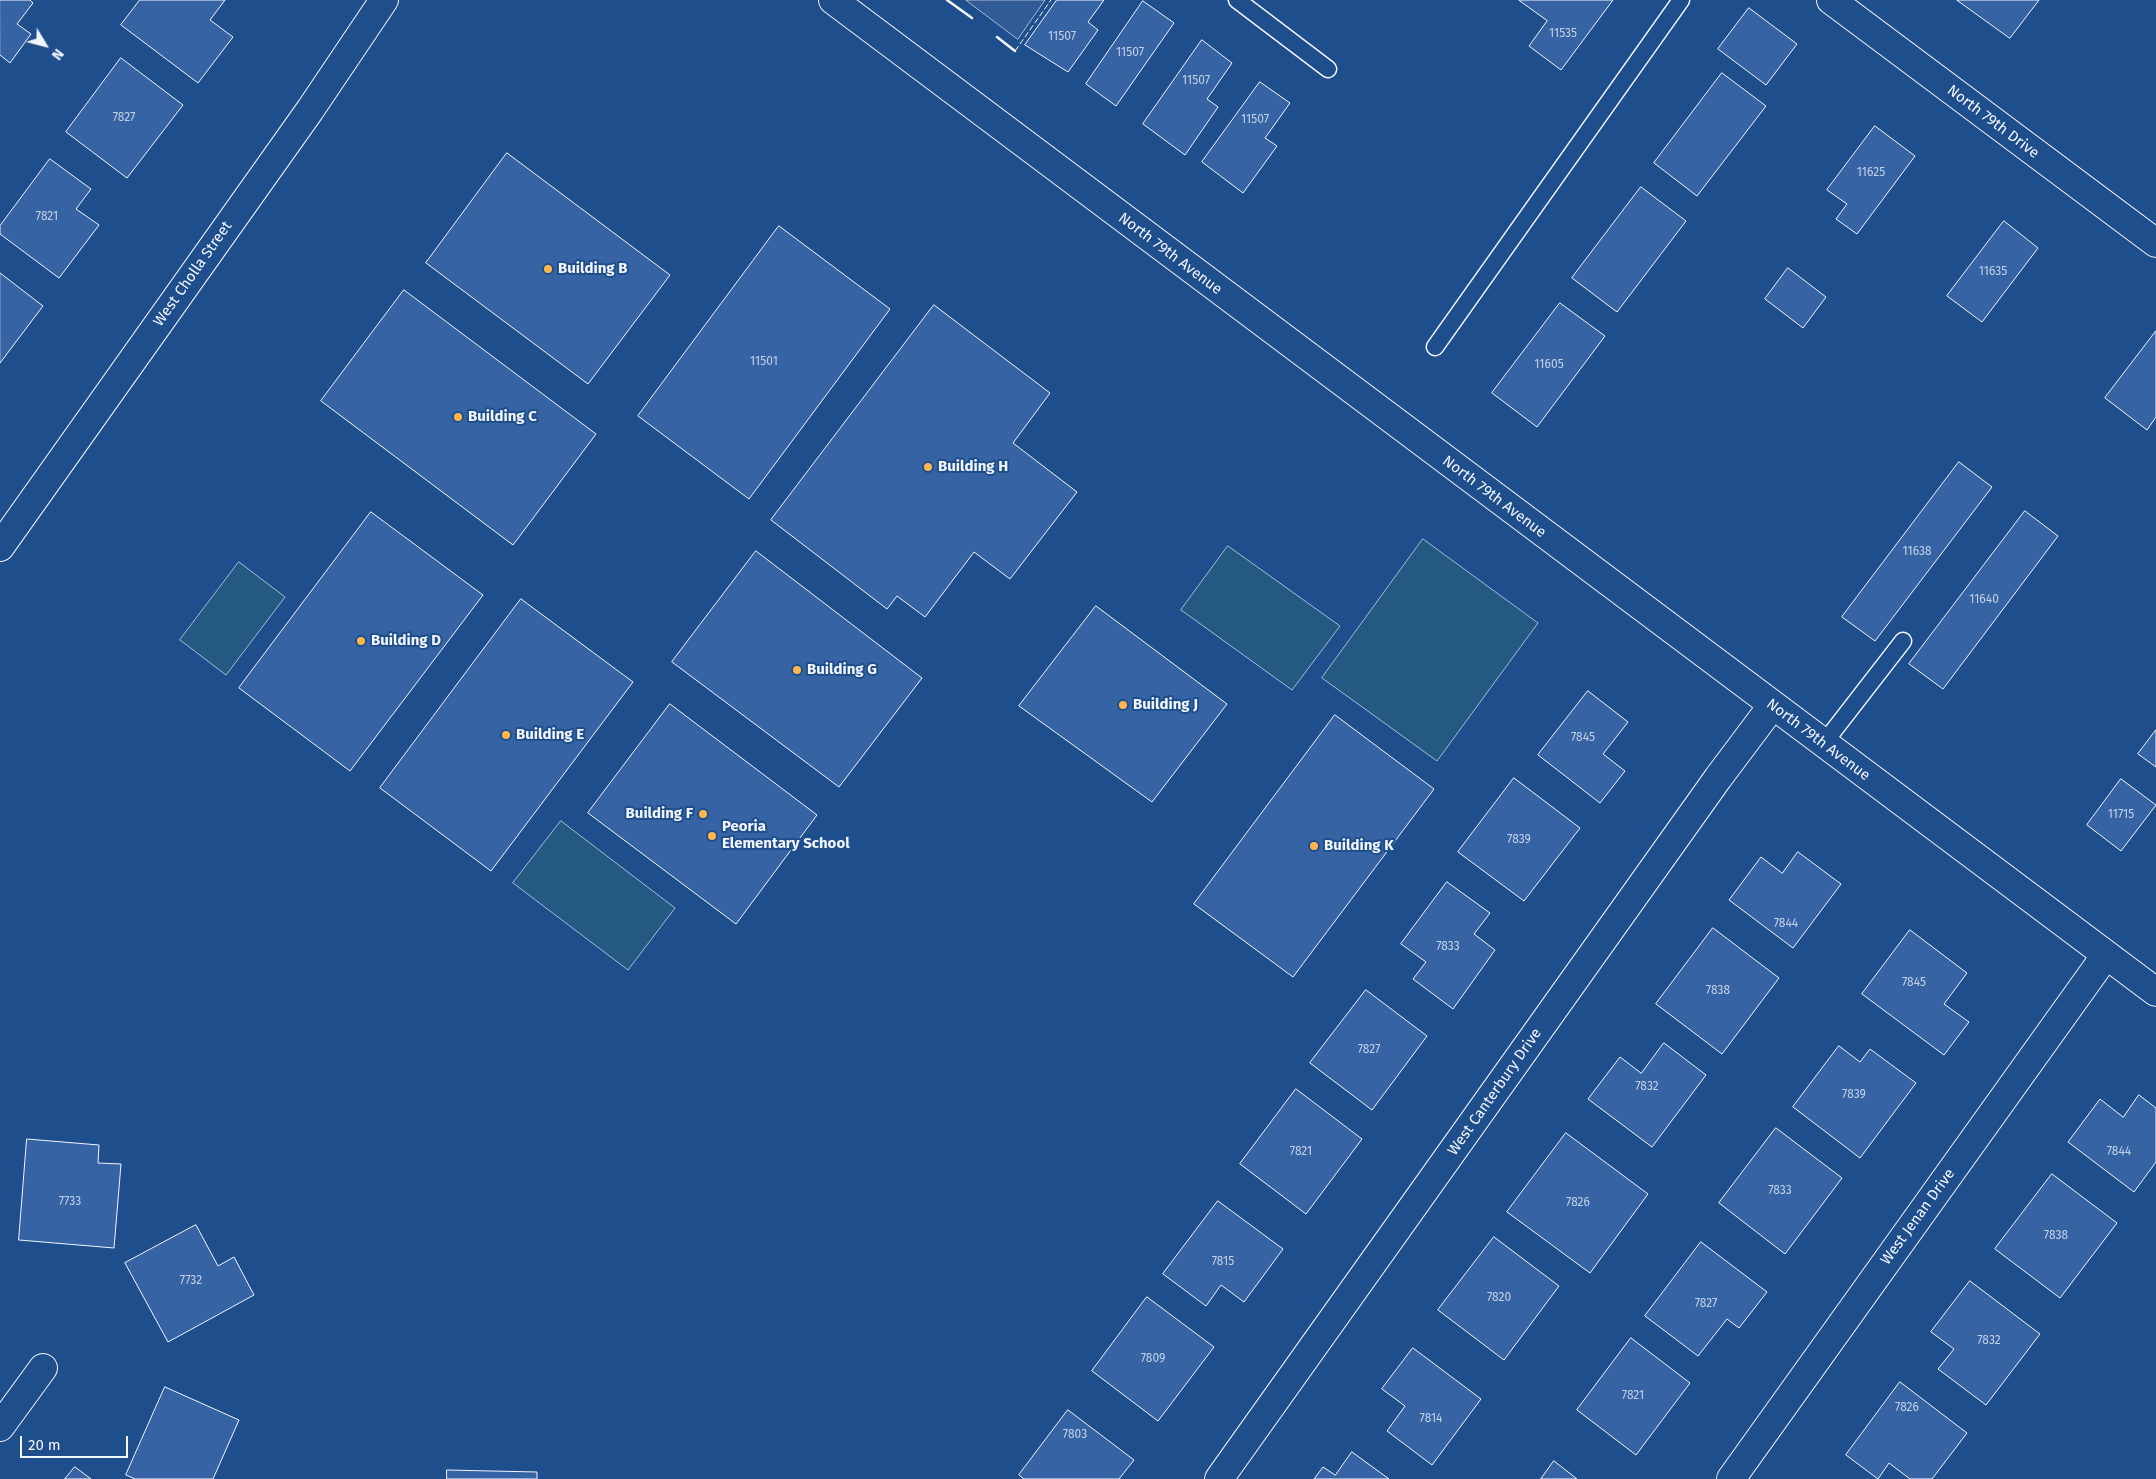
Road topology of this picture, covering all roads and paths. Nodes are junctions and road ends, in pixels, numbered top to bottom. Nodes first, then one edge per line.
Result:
1 (384, 0) edge
2 (833, 0) edge
3 (1237, 0) edge
4 (1681, 0) edge
5 (1831, 0) edge
6 (1328, 69) dead end
7 (2156, 243) edge
8 (1435, 347) dead end
9 (0, 547) edge
10 (1903, 641) dead end
11 (1772, 706) junction
12 (1824, 743) junction
13 (2106, 955) junction
14 (2156, 992) edge
15 (43, 1368) dead end
16 (0, 1427) edge
17 (1219, 1479) edge
18 (1731, 1479) edge

1 - 9 street, West Cholla Street
2 - 11 street, North 79th Avenue
3 - 6 lane
4 - 8 lane
5 - 7 street, North 79th Drive
10 - 12 lane
11 - 12 street, North 79th Avenue
11 - 17 street, West Canterbury Drive
12 - 13 street, North 79th Avenue
13 - 14 street, North 79th Avenue
13 - 18 street, West Jenan Drive
15 - 16 street

